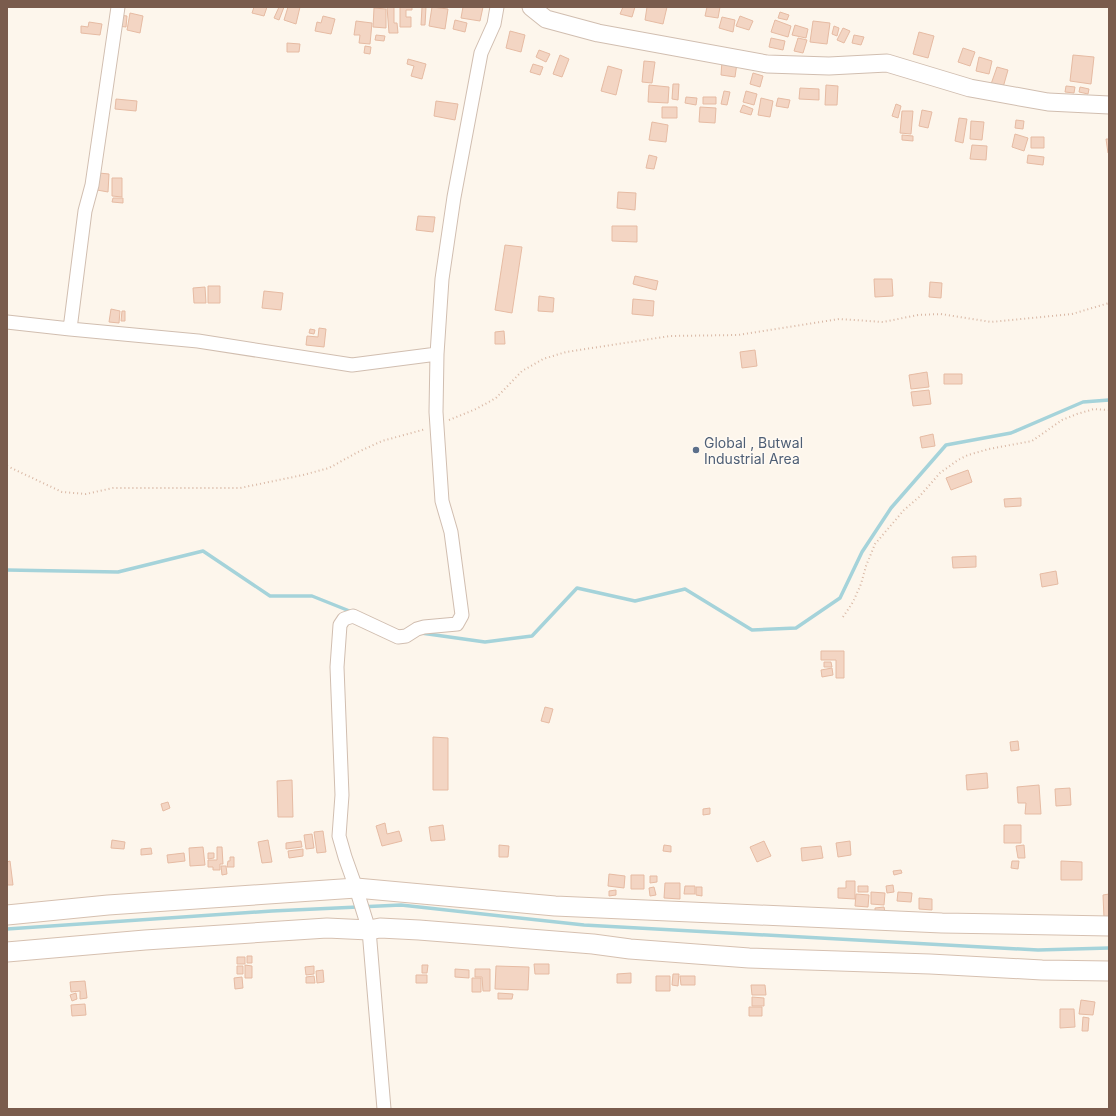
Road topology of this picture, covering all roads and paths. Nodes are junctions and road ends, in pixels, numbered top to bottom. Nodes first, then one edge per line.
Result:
1 (118, 7) edge
2 (496, 7) edge
3 (531, 7) edge
4 (1109, 105) edge
5 (1109, 303) edge
6 (7, 322) edge
7 (70, 329) junction
8 (437, 354) junction
9 (1109, 410) edge
10 (437, 426) junction
11 (7, 466) edge
12 (843, 617) dead end
13 (357, 892) junction
14 (7, 915) edge
15 (366, 921) junction
16 (1109, 926) edge
17 (7, 952) edge
18 (1109, 971) edge
19 (384, 1109) edge

1 - 7 street
2 - 8 street
3 - 4 street
5 - 10 path
6 - 7 street
7 - 8 street
8 - 10 street
9 - 12 path
10 - 11 path
10 - 13 street
13 - 14 main road
13 - 15 street
13 - 16 main road
15 - 17 main road
15 - 18 main road
15 - 19 street

